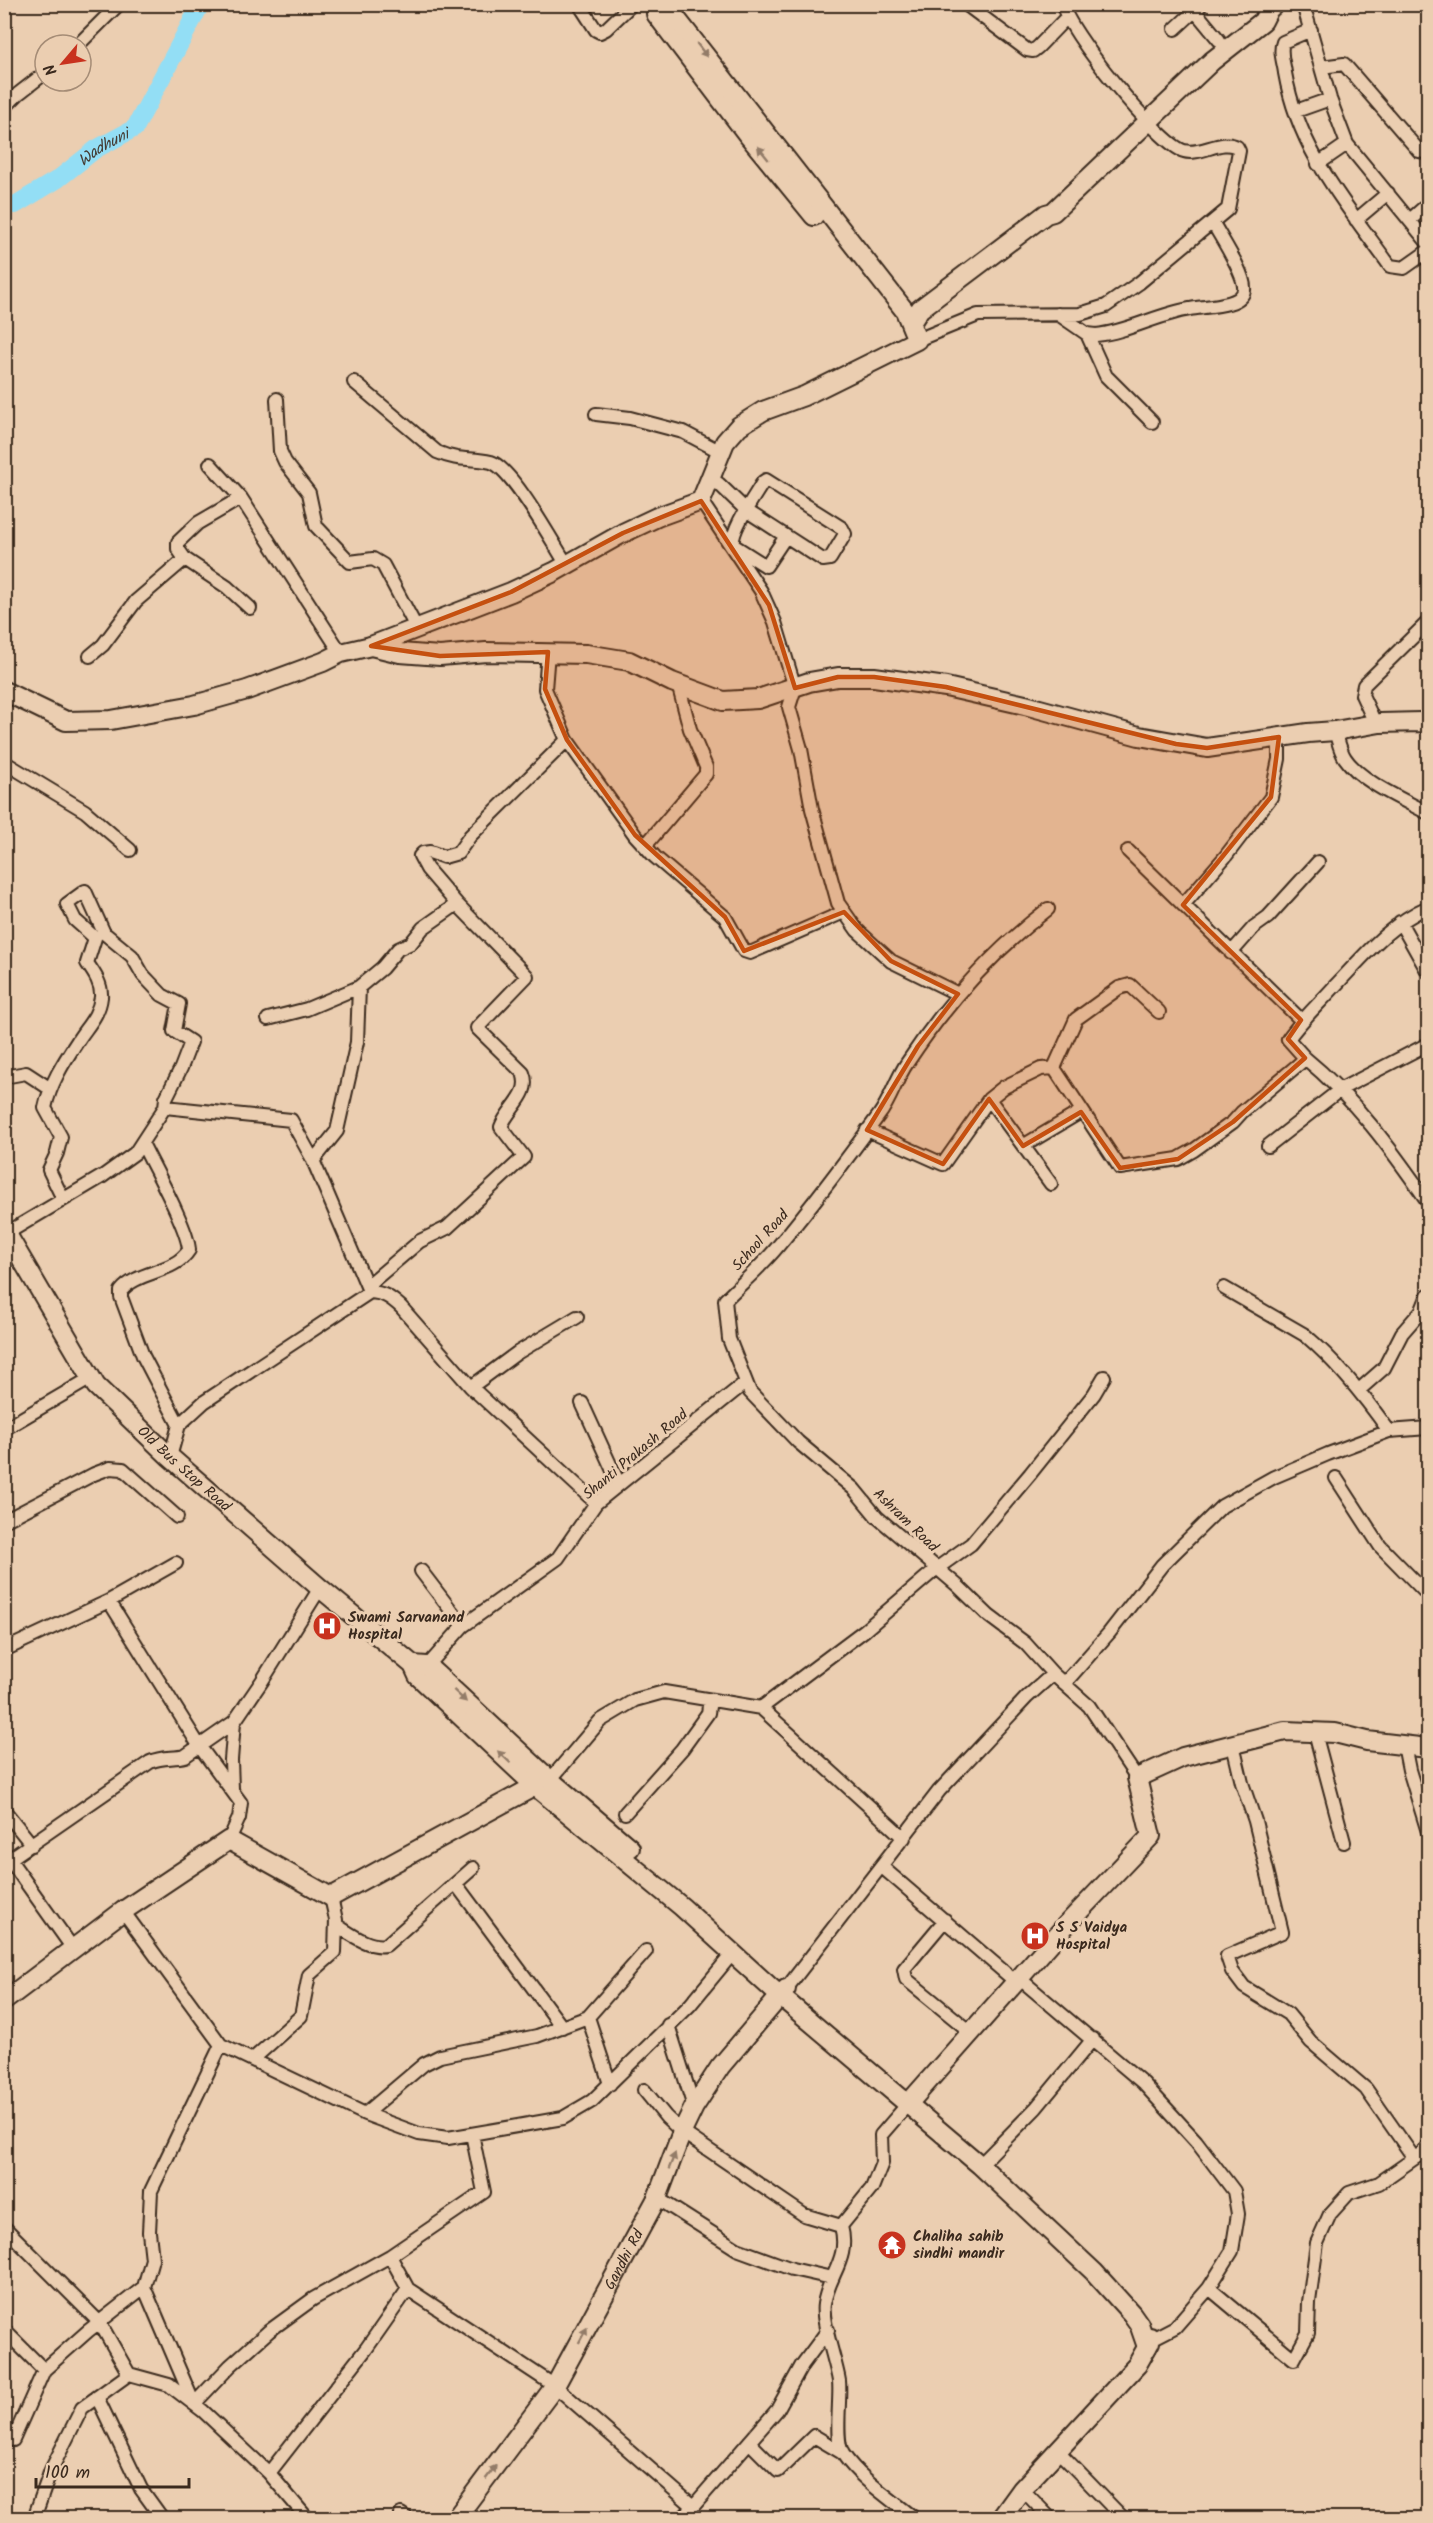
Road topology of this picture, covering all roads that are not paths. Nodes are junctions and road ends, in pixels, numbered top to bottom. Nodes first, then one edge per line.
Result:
1 (119, 4) edge
2 (579, 4) edge
3 (657, 4) edge
4 (665, 4) edge
5 (1063, 4) edge
6 (1303, 4) edge
7 (628, 6) edge
8 (968, 6) edge
9 (1272, 6) edge
10 (1199, 8) edge
11 (1066, 18) junction
12 (1174, 29) dead end
13 (1311, 30) junction
14 (90, 33) edge
15 (1220, 40) junction
16 (1321, 67) junction
17 (1196, 68) junction
18 (33, 82) edge
19 (1330, 99) junction
20 (4, 108) edge
21 (1296, 111) junction
22 (1144, 118) junction
23 (1347, 144) junction
24 (1428, 153) edge
25 (1318, 164) junction
26 (1388, 193) junction
27 (1428, 204) edge
28 (1356, 220) junction
29 (1410, 220) junction
30 (1213, 223) junction
31 (1428, 243) edge
32 (1428, 251) edge
33 (1057, 314) junction
34 (914, 332) junction
35 (1087, 334) junction
36 (354, 382) dead end
37 (277, 399) dead end
38 (596, 414) dead end
39 (1152, 422) dead end
40 (721, 452) junction
41 (210, 464) dead end
42 (709, 478) junction
43 (241, 498) junction
44 (701, 501) junction
45 (747, 511) junction
46 (786, 536) junction
47 (185, 559) junction
48 (567, 565) junction
49 (250, 608) dead end
50 (1428, 622) edge
51 (417, 629) junction
52 (370, 646) junction
53 (548, 652) junction
54 (341, 653) junction
55 (90, 656) dead end
56 (678, 684) junction
57 (795, 688) junction
58 (4, 691) edge
59 (1376, 723) junction
60 (1428, 725) edge
61 (1335, 731) junction
62 (1279, 737) junction
63 (567, 740) junction
64 (4, 762) edge
65 (1428, 813) edge
66 (645, 846) junction
67 (130, 850) dead end
68 (1128, 851) dead end
69 (1318, 862) dead end
70 (457, 904) junction
71 (1183, 905) junction
72 (1428, 907) edge
73 (1048, 909) dead end
74 (844, 912) junction
75 (1400, 922) junction
76 (1231, 953) junction
77 (1428, 972) edge
78 (359, 987) junction
79 (958, 994) junction
80 (1159, 1012) dead end
81 (268, 1019) dead end
82 (1301, 1020) junction
83 (1428, 1044) edge
84 (1305, 1058) junction
85 (1054, 1068) junction
86 (4, 1077) edge
87 (49, 1088) junction
88 (1341, 1089) junction
89 (989, 1099) junction
90 (165, 1107) junction
91 (1082, 1112) junction
92 (867, 1130) junction
93 (142, 1143) junction
94 (1023, 1146) junction
95 (1268, 1146) dead end
96 (314, 1161) junction
97 (1051, 1184) dead end
98 (63, 1199) junction
99 (1428, 1202) edge
100 (6, 1231) edge
101 (1224, 1288) dead end
102 (368, 1289) junction
103 (1428, 1295) edge
104 (577, 1317) dead end
105 (1104, 1377) dead end
106 (91, 1378) junction
107 (746, 1382) junction
108 (471, 1387) junction
109 (1359, 1390) junction
110 (582, 1403) dead end
111 (179, 1425) junction
112 (1428, 1428) edge
113 (4, 1429) edge
114 (1389, 1431) junction
115 (170, 1457) junction
116 (1336, 1478) dead end
117 (620, 1484) junction
118 (597, 1503) junction
119 (177, 1517) dead end
120 (4, 1521) edge
121 (176, 1563) dead end
122 (936, 1569) junction
123 (421, 1571) dead end
124 (320, 1588) junction
125 (1428, 1595) edge
126 (109, 1601) junction
127 (463, 1626) junction
128 (4, 1650) edge
129 (419, 1669) junction
130 (1053, 1674) junction
131 (1064, 1684) junction
132 (710, 1700) junction
133 (761, 1708) junction
134 (234, 1722) junction
135 (1315, 1732) junction
136 (1233, 1745) junction
137 (1404, 1745) junction
138 (200, 1747) junction
139 (1428, 1748) edge
140 (1137, 1778) junction
141 (543, 1783) junction
142 (232, 1791) junction
143 (4, 1810) edge
144 (625, 1813) dead end
145 (1428, 1832) edge
146 (904, 1838) junction
147 (229, 1840) junction
148 (1344, 1842) dead end
149 (32, 1845) junction
150 (7, 1862) edge
151 (882, 1867) junction
152 (473, 1868) dead end
153 (456, 1884) junction
154 (331, 1897) junction
155 (123, 1911) junction
156 (945, 1920) junction
157 (336, 1925) junction
158 (74, 1950) junction
159 (646, 1951) dead end
160 (732, 1954) junction
161 (1018, 1980) junction
162 (783, 1993) junction
163 (4, 2001) edge
164 (588, 2017) junction
165 (668, 2025) junction
166 (562, 2027) junction
167 (972, 2033) junction
168 (1093, 2039) junction
169 (221, 2045) junction
170 (252, 2060) junction
171 (610, 2084) junction
172 (644, 2090) dead end
173 (911, 2100) junction
174 (694, 2107) junction
175 (365, 2114) junction
176 (682, 2132) junction
177 (472, 2134) junction
178 (1428, 2145) edge
179 (1414, 2158) junction
180 (983, 2162) junction
181 (657, 2198) junction
182 (841, 2226) junction
183 (4, 2227) edge
184 (390, 2256) junction
185 (832, 2278) junction
186 (144, 2288) junction
187 (1209, 2288) junction
188 (408, 2289) junction
189 (99, 2323) junction
190 (4, 2330) edge
191 (828, 2330) junction
192 (1148, 2344) junction
193 (44, 2370) junction
194 (129, 2374) junction
195 (555, 2386) junction
196 (97, 2397) junction
197 (194, 2404) junction
198 (14, 2440) dead end
199 (749, 2442) junction
200 (1057, 2450) junction
201 (842, 2452) junction
202 (268, 2474) junction
203 (1022, 2489) junction
204 (693, 2506) junction
205 (157, 2517) edge
206 (34, 2518) edge
207 (307, 2518) edge
208 (456, 2518) edge
209 (683, 2518) edge
210 (914, 2518) edge
211 (1001, 2518) edge
212 (1050, 2518) edge
213 (1123, 2518) edge

1 - 14 street
2 - 7 street
34 -> 3 street
4 -> 34 street
5 - 11 street
6 - 13 street
8 - 11 street
9 - 15 street
9 - 17 street
10 - 12 street
10 - 15 street
11 - 22 street
13 - 16 street
13 - 21 street
15 - 17 street
16 - 19 street
16 - 24 street
17 - 22 street
18 - 20 street
19 - 21 street
19 - 23 street
21 - 25 street
22 - 30 street
22 - 34 street
23 - 25 street
23 - 26 street
25 - 28 street
26 - 28 street
26 - 29 street
27 - 29 street
28 - 32 street
29 - 31 street
30 - 33 street
30 - 35 street
33 - 34 street
33 - 35 street
34 - 40 street
35 - 39 street
36 - 48 street
37 - 51 street
38 - 40 street
40 - 42 street
41 - 43 street
42 - 44 street
42 - 45 street
43 - 47 street
43 - 54 street
44 - 48 street
44 - 57 street
45 - 46 street
45 - 46 street
45 - 46 street
47 - 49 street
47 - 55 street
48 - 51 street
50 - 59 street
51 - 52 street
52 - 53 street
52 - 54 street
53 - 56 street
53 - 63 street
54 - 58 street
56 - 57 street
56 - 66 street
57 - 62 street
57 - 74 street
59 - 60 street
59 - 61 street
61 - 62 street
61 - 65 street
62 - 71 street
63 - 66 street
63 - 70 street
64 - 67 street
66 - 74 street
68 - 71 street
69 - 76 street
70 - 78 street
70 - 102 street
71 - 76 street
72 - 75 street
73 - 79 street
74 - 79 street
75 - 77 street
75 - 82 street
76 - 82 street
78 - 81 street
78 - 96 street
79 - 92 street
80 - 85 street
82 - 84 street
83 - 88 street
84 - 88 street
84 - 91 street
85 - 89 street
85 - 91 street
86 - 87 street
87 - 90 street
87 - 98 street
88 - 95 street
88 - 99 street
89 - 92 street
89 - 94 street
90 - 93 street
90 - 96 street
91 - 94 street
92 - 107 street, School Road
93 - 98 street
93 - 111 street
94 - 97 street
96 - 102 street
98 - 100 street
100 - 106 street, Old Bus Stop Road
101 - 109 street
102 - 108 street
102 - 111 street
103 - 109 street
104 - 108 street
105 - 122 street
106 - 113 street
106 - 115 street, Old Bus Stop Road
107 - 117 street, Shanti Prakash Road
107 - 122 street, Ashram Road
108 - 118 street
109 - 114 street
110 - 117 street
111 - 115 street
112 - 114 street
114 - 131 street
115 - 124 street, Old Bus Stop Road
116 - 125 street
117 - 118 street, Shanti Prakash Road
118 - 127 street, Shanti Prakash Road
119 - 120 street
121 - 126 street
122 - 130 street, Ashram Road
122 - 133 street
123 - 127 street
124 - 129 street, Old Bus Stop Road
124 - 134 street
126 - 128 street
126 - 138 street
127 - 129 street, Shanti Prakash Road
129 - 141 street, Old Bus Stop Road
130 - 131 street, Ashram Road
130 - 146 street
131 - 140 street, Ashram Road
132 - 133 street
132 - 141 street
132 - 144 street
133 - 146 street
134 - 138 street
134 - 142 street
135 - 136 street
135 - 137 street
135 - 148 street
136 - 140 street
136 - 179 street
137 - 139 street
137 - 145 street
138 - 142 street
138 - 149 street
140 - 161 street
141 - 154 street
141 - 160 street
141 - 162 street
142 - 147 street
143 - 149 street
146 - 151 street
147 - 154 street
147 - 155 street
149 - 150 street
150 - 158 street
151 - 156 street
151 - 162 street
152 - 153 street
153 - 157 street
153 - 166 street
154 - 157 street
155 - 158 street
155 - 169 street
156 - 161 street
156 - 167 street
157 - 170 street
158 - 163 street
159 - 164 street
160 - 162 street
160 - 165 street
161 - 167 street
161 - 168 street
162 - 173 street
162 - 174 street, Gandhi Rd
164 - 166 street
164 - 171 street
165 - 171 street
165 - 174 street
166 - 175 street
167 - 173 street
168 - 180 street
168 - 187 street
169 - 170 street
169 - 186 street
170 - 175 street
171 - 177 street
172 - 176 street
173 - 180 street
173 - 182 street
174 - 176 street, Gandhi Rd
175 - 177 street
181 -> 176 street, Gandhi Rd
176 - 182 street
177 - 184 street
178 - 179 street
179 - 187 street
180 - 192 street
181 - 185 street
195 -> 181 street, Gandhi Rd
182 - 185 street
183 - 189 street
184 - 188 street
184 - 197 street
185 - 191 street
186 - 189 street
186 - 197 street
187 - 192 street
188 - 195 street
188 - 202 street
189 - 193 street
189 - 194 street
190 - 193 street
191 - 199 street
191 - 201 street
192 - 200 street
193 - 198 street
194 - 196 street
194 - 197 street
195 - 204 street
208 -> 195 street, Gandhi Rd
196 - 205 street
196 - 206 street
197 - 202 street
199 - 201 street
199 - 204 street
200 - 203 street
200 - 213 street
201 - 210 street
202 - 207 street
203 - 211 street
203 - 212 street
204 - 209 street

